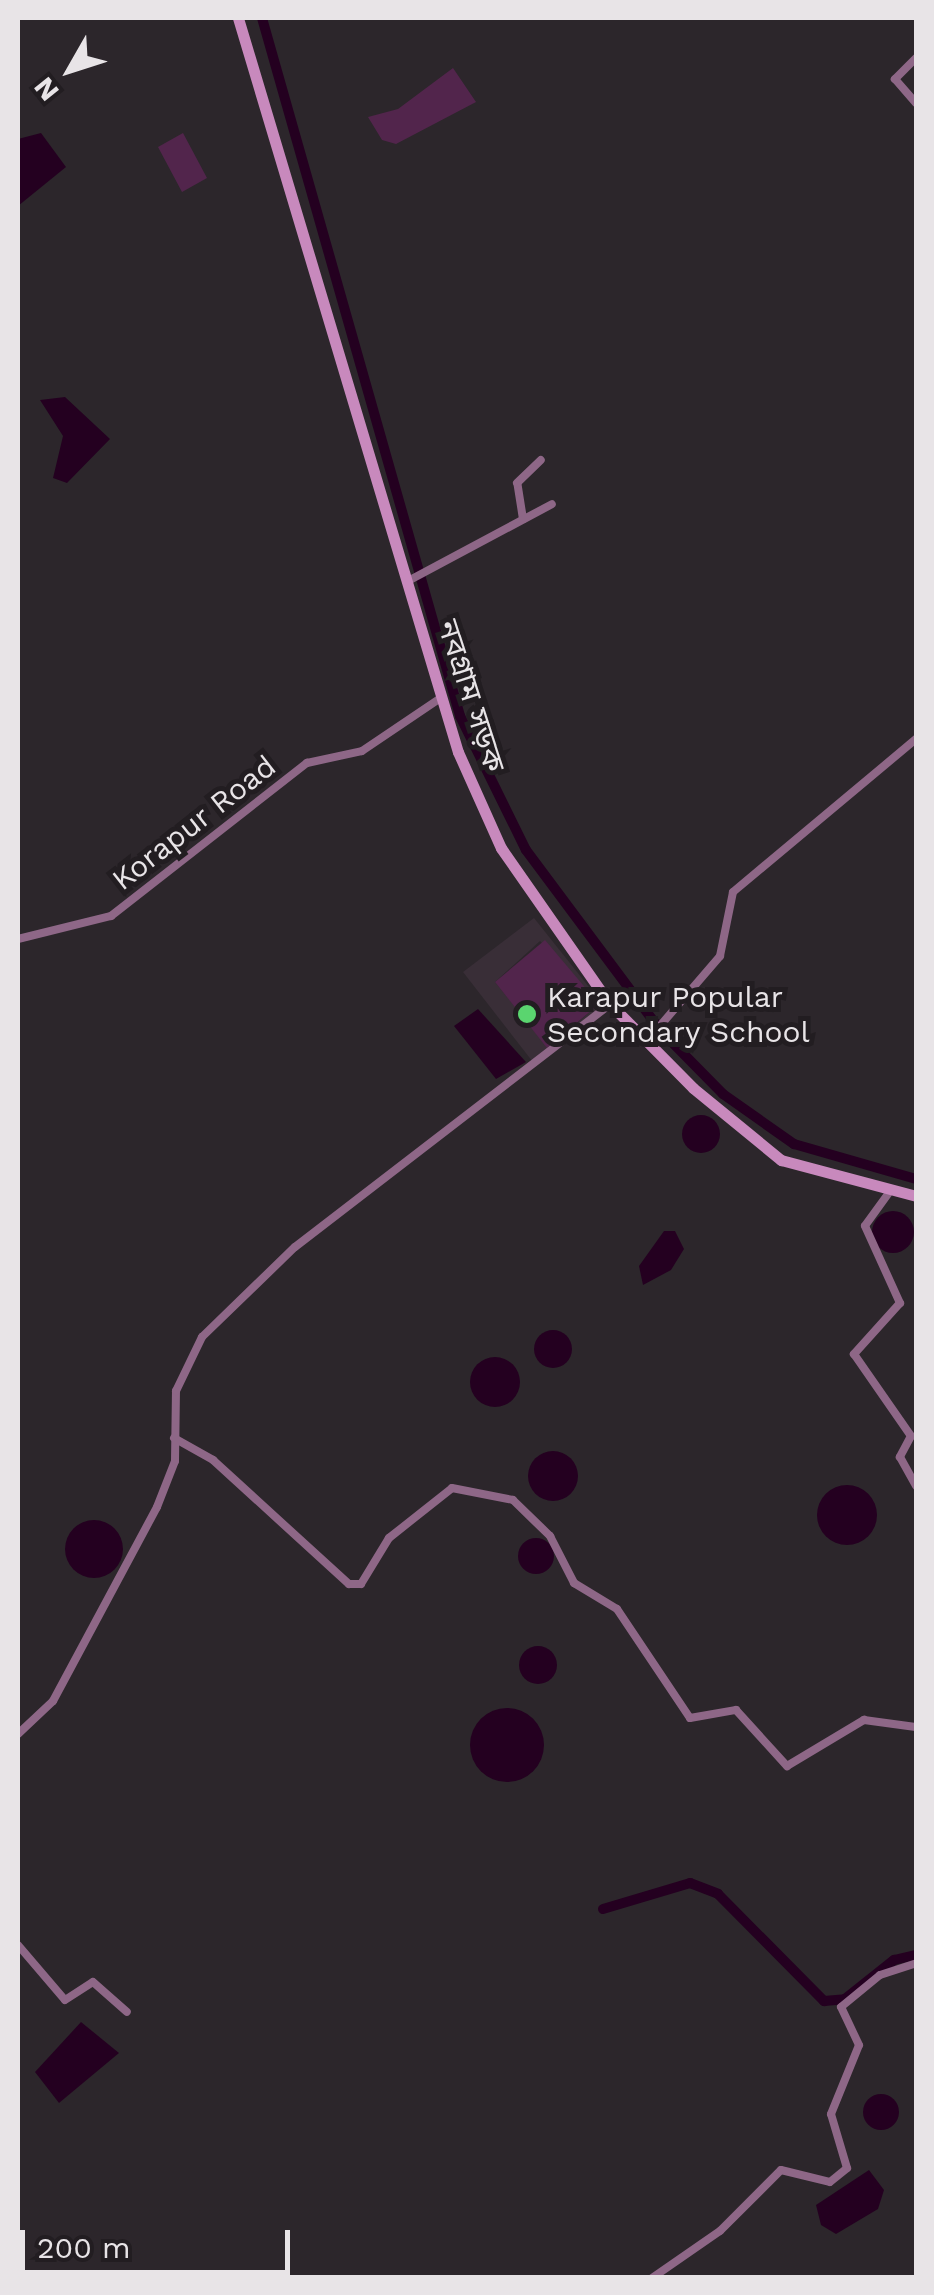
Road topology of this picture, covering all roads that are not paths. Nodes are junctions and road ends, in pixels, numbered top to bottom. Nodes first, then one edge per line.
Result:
1 (238, 18) edge
2 (916, 58) edge
3 (916, 103) edge
4 (541, 460) dead end
5 (552, 504) dead end
6 (523, 519) junction
7 (408, 581) junction
8 (442, 698) junction
9 (916, 739) edge
10 (18, 939) edge
11 (610, 1004) junction
12 (647, 1041) junction
13 (888, 1194) junction
14 (916, 1196) edge
15 (174, 1438) junction
16 (916, 1486) edge
17 (916, 1727) edge
18 (18, 1734) edge
19 (18, 1945) edge
20 (916, 1963) edge
21 (127, 2012) dead end
22 (652, 2278) edge

1 - 7 main road, নবগ্রাম সড়ক
2 - 3 street
4 - 6 street
5 - 6 street
6 - 7 street
7 - 8 main road, নবগ্রাম সড়ক
8 - 10 street, Korapur Road
8 - 11 main road, নবগ্রাম সড়ক
9 - 12 street
11 - 12 main road, নবগ্রাম সড়ক
11 - 15 street
12 - 13 main road, নবগ্রাম সড়ক
13 - 14 main road, নবগ্রাম সড়ক
13 - 16 street
15 - 17 street
15 - 18 street
19 - 21 street
20 - 22 street

